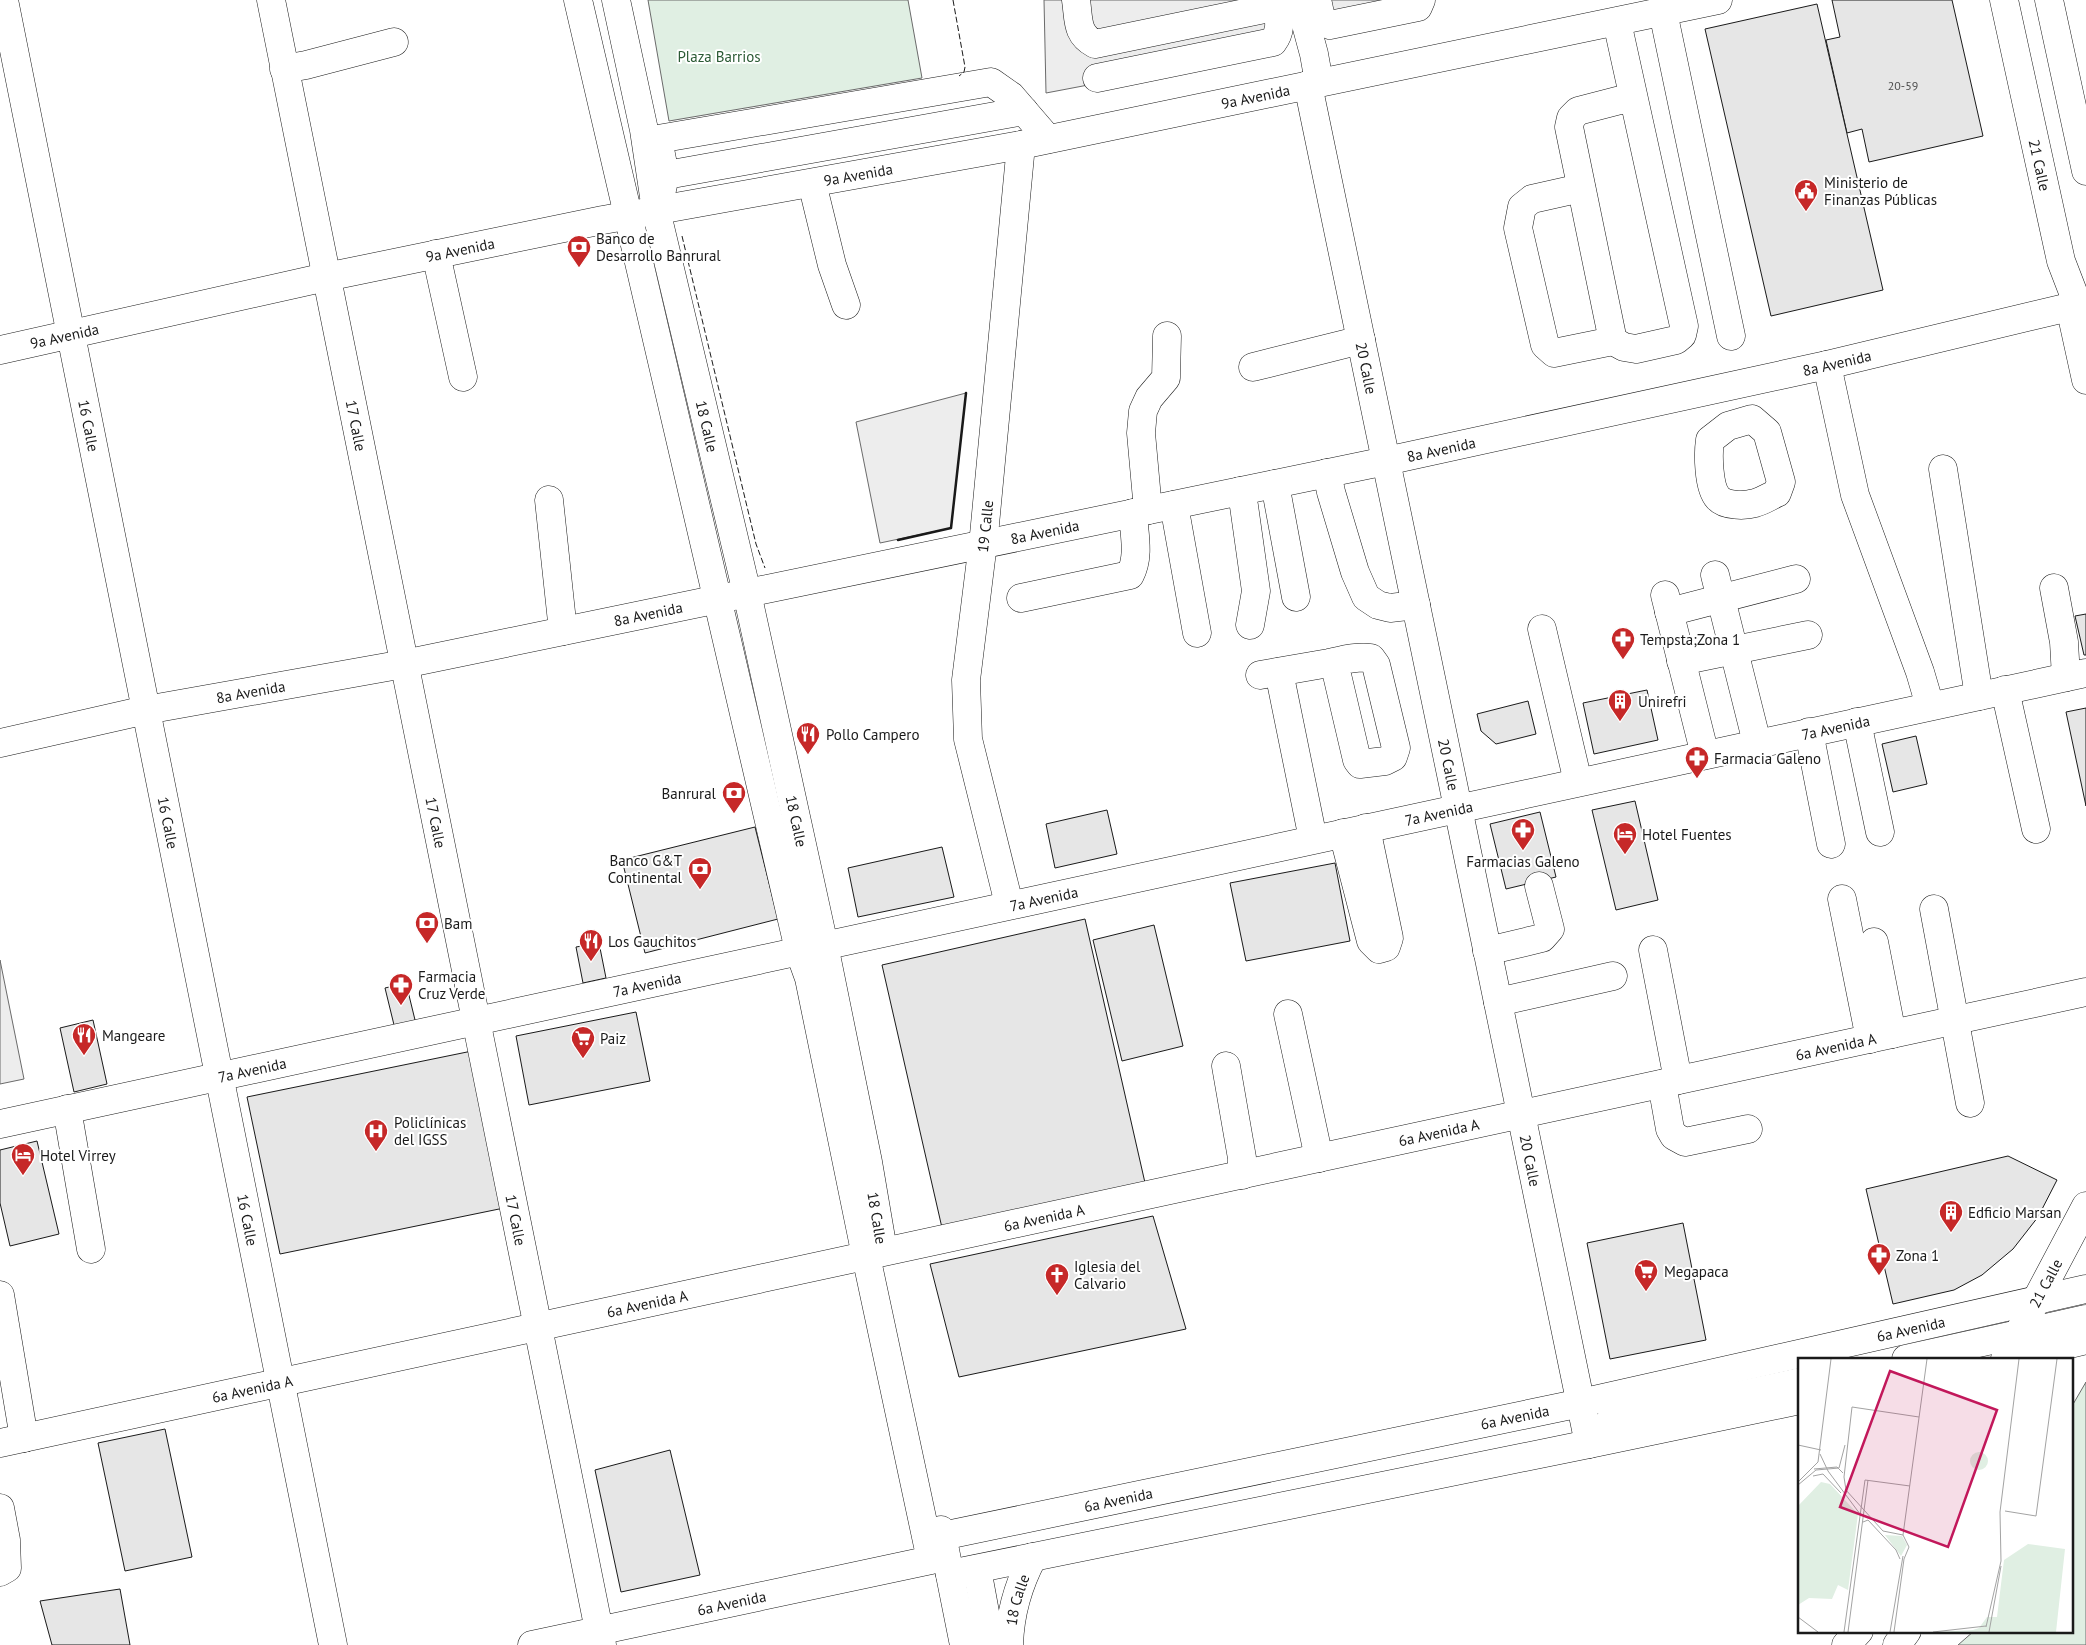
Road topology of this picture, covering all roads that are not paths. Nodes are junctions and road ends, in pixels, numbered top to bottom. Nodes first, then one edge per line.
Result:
1 (4, 0) edge
2 (271, 0) edge
3 (578, 0) edge
4 (616, 0) edge
5 (1076, 0) edge
6 (1421, 0) edge
7 (1718, 0) edge
8 (2004, 0) edge
9 (2049, 0) edge
10 (1300, 2) edge
11 (1663, 12) junction
12 (1617, 22) junction
13 (394, 42) dead end
14 (284, 69) junction
15 (1098, 78) dead end
16 (1314, 83) junction
17 (1632, 97) junction
18 (1024, 111) junction
19 (1048, 139) junction
20 (1021, 145) junction
21 (2086, 171) edge
22 (665, 176) junction
23 (812, 183) junction
24 (1581, 188) junction
25 (656, 210) junction
26 (628, 215) junction
27 (436, 254) junction
28 (326, 277) junction
29 (846, 304) dead end
30 (2080, 310) edge
31 (70, 335) junction
32 (1167, 336) dead end
33 (1730, 336) dead end
34 (1361, 340) junction
35 (1613, 341) junction
36 (0, 350) edge
37 (1827, 365) junction
38 (1253, 368) dead end
39 (463, 377) dead end
40 (2086, 380) edge
41 (1722, 388) junction
42 (1728, 426) dead end
43 (1386, 461) junction
44 (1943, 469) dead end
45 (1328, 473) junction
46 (1275, 484) junction
47 (1240, 491) junction
48 (549, 500) dead end
49 (1152, 509) junction
50 (982, 544) junction
51 (1796, 579) dead end
52 (1718, 587) junction
53 (2054, 588) dead end
54 (747, 593) junction
55 (1296, 597) dead end
56 (1021, 598) dead end
57 (716, 600) junction
58 (1416, 605) junction
59 (1250, 625) dead end
60 (1542, 629) dead end
61 (563, 631) junction
62 (1197, 633) dead end
63 (1808, 635) dead end
64 (1734, 650) junction
65 (1681, 661) junction
66 (1334, 662) dead end
67 (404, 664) junction
68 (2076, 675) edge
69 (1992, 693) junction
70 (1930, 706) junction
71 (146, 710) junction
72 (1857, 722) junction
73 (1809, 732) junction
74 (0, 743) edge
75 (1757, 743) junction
76 (1705, 754) junction
77 (1578, 782) junction
78 (1458, 808) junction
79 (2036, 829) dead end
80 (1880, 832) dead end
81 (1313, 839) junction
82 (1832, 844) dead end
83 (1539, 886) dead end
84 (1842, 899) dead end
85 (1010, 904) junction
86 (1934, 909) dead end
87 (1874, 942) dead end
88 (812, 947) junction
89 (1653, 950) dead end
90 (1487, 951) junction
91 (1613, 976) dead end
92 (2086, 992) edge
93 (1498, 1002) junction
94 (1288, 1014) dead end
95 (476, 1020) junction
96 (1955, 1021) junction
97 (1881, 1036) junction
98 (1226, 1066) dead end
99 (219, 1076) junction
100 (1670, 1082) junction
101 (1970, 1103) dead end
102 (67, 1109) junction
103 (1521, 1114) junction
104 (0, 1124) edge
105 (1748, 1129) dead end
106 (1318, 1158) junction
107 (1242, 1174) junction
108 (2086, 1206) edge
109 (91, 1249) dead end
110 (874, 1254) junction
111 (2086, 1289) edge
112 (0, 1296) edge
113 (2036, 1301) junction
114 (538, 1326) junction
115 (2019, 1333) junction
116 (2080, 1337) edge
117 (1910, 1358) edge
118 (2006, 1358) edge
119 (2009, 1358) edge
120 (280, 1382) junction
121 (1798, 1382) edge
122 (1798, 1400) edge
123 (1581, 1403) junction
124 (12, 1440) edge
125 (1589, 1444) junction
126 (0, 1508) edge
127 (942, 1536) junction
128 (1033, 1558) junction
129 (940, 1567) junction
130 (977, 1569) junction
131 (0, 1572) edge
132 (1858, 1632) edge
133 (1905, 1632) edge
134 (1911, 1632) edge
135 (600, 1638) edge
136 (333, 1645) edge
137 (532, 1645) edge
138 (964, 1645) edge
139 (992, 1645) edge
140 (1010, 1645) edge
141 (1846, 1645) edge
142 (1897, 1645) edge
143 (1908, 1645) edge

1 - 31 street, 16 Calle
2 - 14 street, 17 Calle
3 - 26 street, 18 Calle
4 - 25 street, 18 Calle
5 - 10 street
6 - 10 street
7 - 11 street, 9a Avenida
8 - 30 street, 21 Calle
9 - 21 street
10 - 15 street
10 - 16 street, 20 Calle
11 - 12 street, 9a Avenida
11 - 33 street
12 - 16 street, 9a Avenida
12 - 17 street
13 - 14 street
14 - 28 street, 17 Calle
16 - 19 street, 9a Avenida
16 - 34 street, 20 Calle
17 - 24 street
17 - 35 street
18 - 19 street
18 - 22 street
18 - 22 street
19 - 20 street, 9a Avenida
20 - 23 street, 9a Avenida
20 - 50 street, 19 Calle
22 - 25 street
23 - 25 street, 9a Avenida
23 - 29 street
24 - 35 street
24 - 35 street
25 - 26 street, 9a Avenida
25 - 54 street, 18 Calle
26 - 27 street, 9a Avenida
26 - 57 street, 18 Calle
27 - 28 street, 9a Avenida
27 - 39 street
28 - 31 street, 9a Avenida
28 - 67 street, 17 Calle
30 - 37 street, 8a Avenida
30 - 40 street, 21 Calle
31 - 36 street, 9a Avenida
31 - 71 street, 16 Calle
32 - 49 street
34 - 38 street
34 - 43 street, 20 Calle
37 - 41 street, 8a Avenida
37 - 70 street
41 - 42 street
41 - 43 street, 8a Avenida
43 - 45 street, 8a Avenida
43 - 58 street, 20 Calle
44 - 69 street
45 - 46 street, 8a Avenida
45 - 58 street
46 - 47 street, 8a Avenida
46 - 55 street
47 - 49 street, 8a Avenida
47 - 59 street
48 - 61 street
49 - 50 street, 8a Avenida
49 - 56 street
49 - 62 street
50 - 54 street, 8a Avenida
50 - 85 street, 19 Calle
51 - 52 street
52 - 64 street
52 - 65 street
53 - 68 street
54 - 57 street, 8a Avenida
54 - 88 street, 18 Calle
57 - 61 street, 8a Avenida
57 - 88 street, 18 Calle
58 - 78 street, 20 Calle
60 - 77 street
61 - 67 street, 8a Avenida
63 - 64 street
64 - 65 street
64 - 75 street
65 - 76 street
66 - 81 street
67 - 71 street, 8a Avenida
67 - 95 street, 17 Calle
68 - 69 street, 7a Avenida
69 - 70 street, 7a Avenida
69 - 79 street
70 - 72 street, 7a Avenida
71 - 74 street, 8a Avenida
71 - 99 street, 16 Calle
72 - 73 street, 7a Avenida
72 - 80 street
73 - 75 street, 7a Avenida
73 - 82 street
75 - 76 street, 7a Avenida
76 - 77 street, 7a Avenida
77 - 78 street, 7a Avenida
78 - 81 street, 7a Avenida
78 - 90 street, 20 Calle
81 - 85 street, 7a Avenida
83 - 90 street
84 - 97 street
85 - 88 street, 7a Avenida
86 - 96 street
87 - 97 street
88 - 95 street, 7a Avenida
88 - 110 street, 18 Calle
89 - 100 street
90 - 93 street, 20 Calle
91 - 93 street
92 - 96 street, 6a Avenida A
93 - 103 street, 20 Calle
94 - 106 street
95 - 99 street, 7a Avenida
95 - 114 street, 17 Calle
96 - 97 street, 6a Avenida A
96 - 101 street
97 - 100 street, 6a Avenida A
98 - 107 street
99 - 102 street, 7a Avenida
99 - 120 street, 16 Calle
100 - 103 street, 6a Avenida A
100 - 105 street
102 - 104 street, 7a Avenida
102 - 109 street
103 - 106 street, 6a Avenida A
103 - 123 street, 20 Calle
106 - 107 street, 6a Avenida A
107 - 110 street, 6a Avenida A
108 - 113 street, 21 Calle
110 - 114 street, 6a Avenida A
110 - 127 street, 18 Calle
110 - 129 street, 18 Calle
111 - 113 street, 6a Avenida
112 - 124 street
113 - 115 street, 21 Calle
113 - 123 street, 6a Avenida
114 - 120 street, 6a Avenida A
114 - 135 street, 17 Calle
115 - 116 street
115 - 117 street
115 - 118 street, 21 Calle
116 - 119 street
120 - 124 street, 6a Avenida A
120 - 136 street, 16 Calle
121 - 125 street
122 - 125 street, 6a Avenida
123 - 125 street, 20 Calle
123 - 127 street, 6a Avenida
125 - 128 street, 6a Avenida
126 - 131 street
127 - 129 street, 18 Calle
128 - 130 street, 6a Avenida
128 - 140 street, 18 Calle
129 - 130 street, 6a Avenida
129 - 135 street, 6a Avenida
129 - 138 street, 18 Calle
130 - 139 street, 18 Calle
132 - 141 street
133 - 142 street
134 - 143 street
135 - 137 street, 6a Avenida

